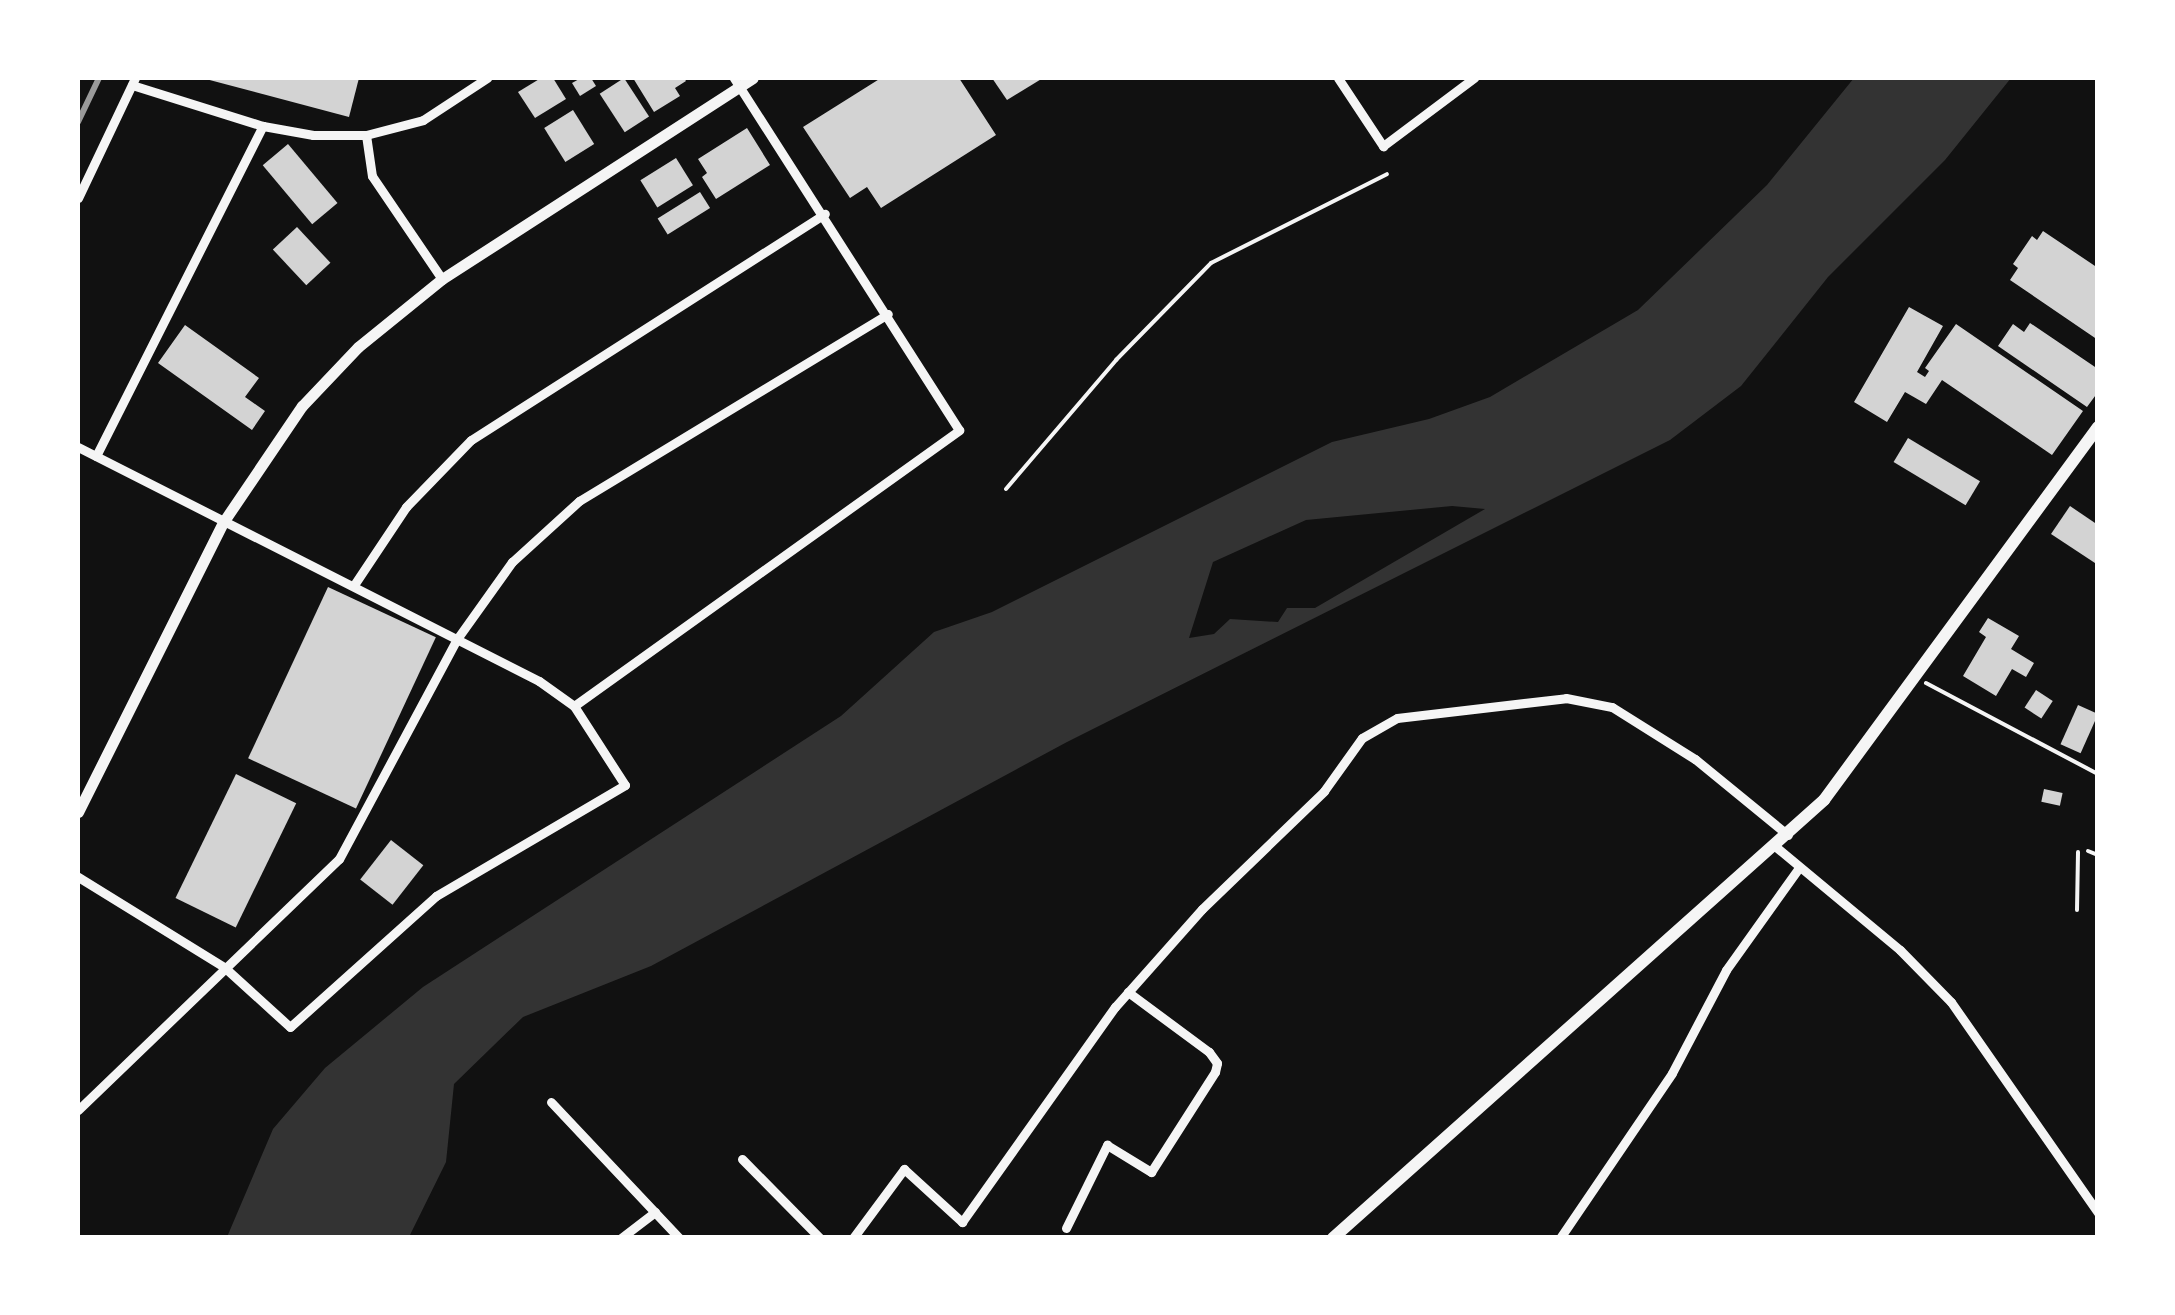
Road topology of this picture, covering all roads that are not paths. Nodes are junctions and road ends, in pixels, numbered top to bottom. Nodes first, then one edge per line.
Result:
1 (487, 78) edge
2 (754, 78) edge
3 (1338, 78) edge
4 (1474, 78) edge
5 (133, 81) edge
6 (737, 82) edge
7 (263, 126) junction
8 (366, 135) junction
9 (78, 198) edge
10 (825, 214) junction
11 (442, 279) junction
12 (888, 314) junction
13 (2098, 428) edge
14 (78, 447) edge
15 (96, 456) junction
16 (224, 522) junction
17 (354, 584) junction
18 (457, 639) junction
19 (574, 706) junction
20 (78, 812) edge
21 (1788, 834) junction
22 (1776, 847) junction
23 (1798, 869) junction
24 (78, 877) edge
25 (224, 967) junction
26 (1128, 992) junction
27 (552, 1102) dead end
28 (78, 1110) edge
29 (742, 1160) dead end
30 (655, 1212) junction
31 (2098, 1214) edge
32 (1066, 1228) dead end
33 (621, 1238) edge
34 (679, 1238) edge
35 (820, 1238) edge
36 (853, 1238) edge
37 (1334, 1238) edge
38 (1560, 1238) edge

1 - 8 street
2 - 6 street
3 - 4 street
5 - 7 street
5 - 9 street
6 - 10 street
6 - 11 street
7 - 8 street
7 - 15 street
8 - 11 street
10 - 12 street
10 - 17 street
11 - 16 street
12 - 18 street
12 - 19 street
13 - 21 main road
14 - 15 street
15 - 16 street
16 - 17 street
16 - 20 street
17 - 18 street
18 - 19 street
18 - 25 street
19 - 25 street
21 - 22 main road
21 - 26 street
22 - 23 street
22 - 37 main road
23 - 31 street
23 - 38 street
24 - 25 street
25 - 28 street
26 - 32 street
26 - 36 street
27 - 30 street
29 - 35 street
30 - 33 street
30 - 34 street

